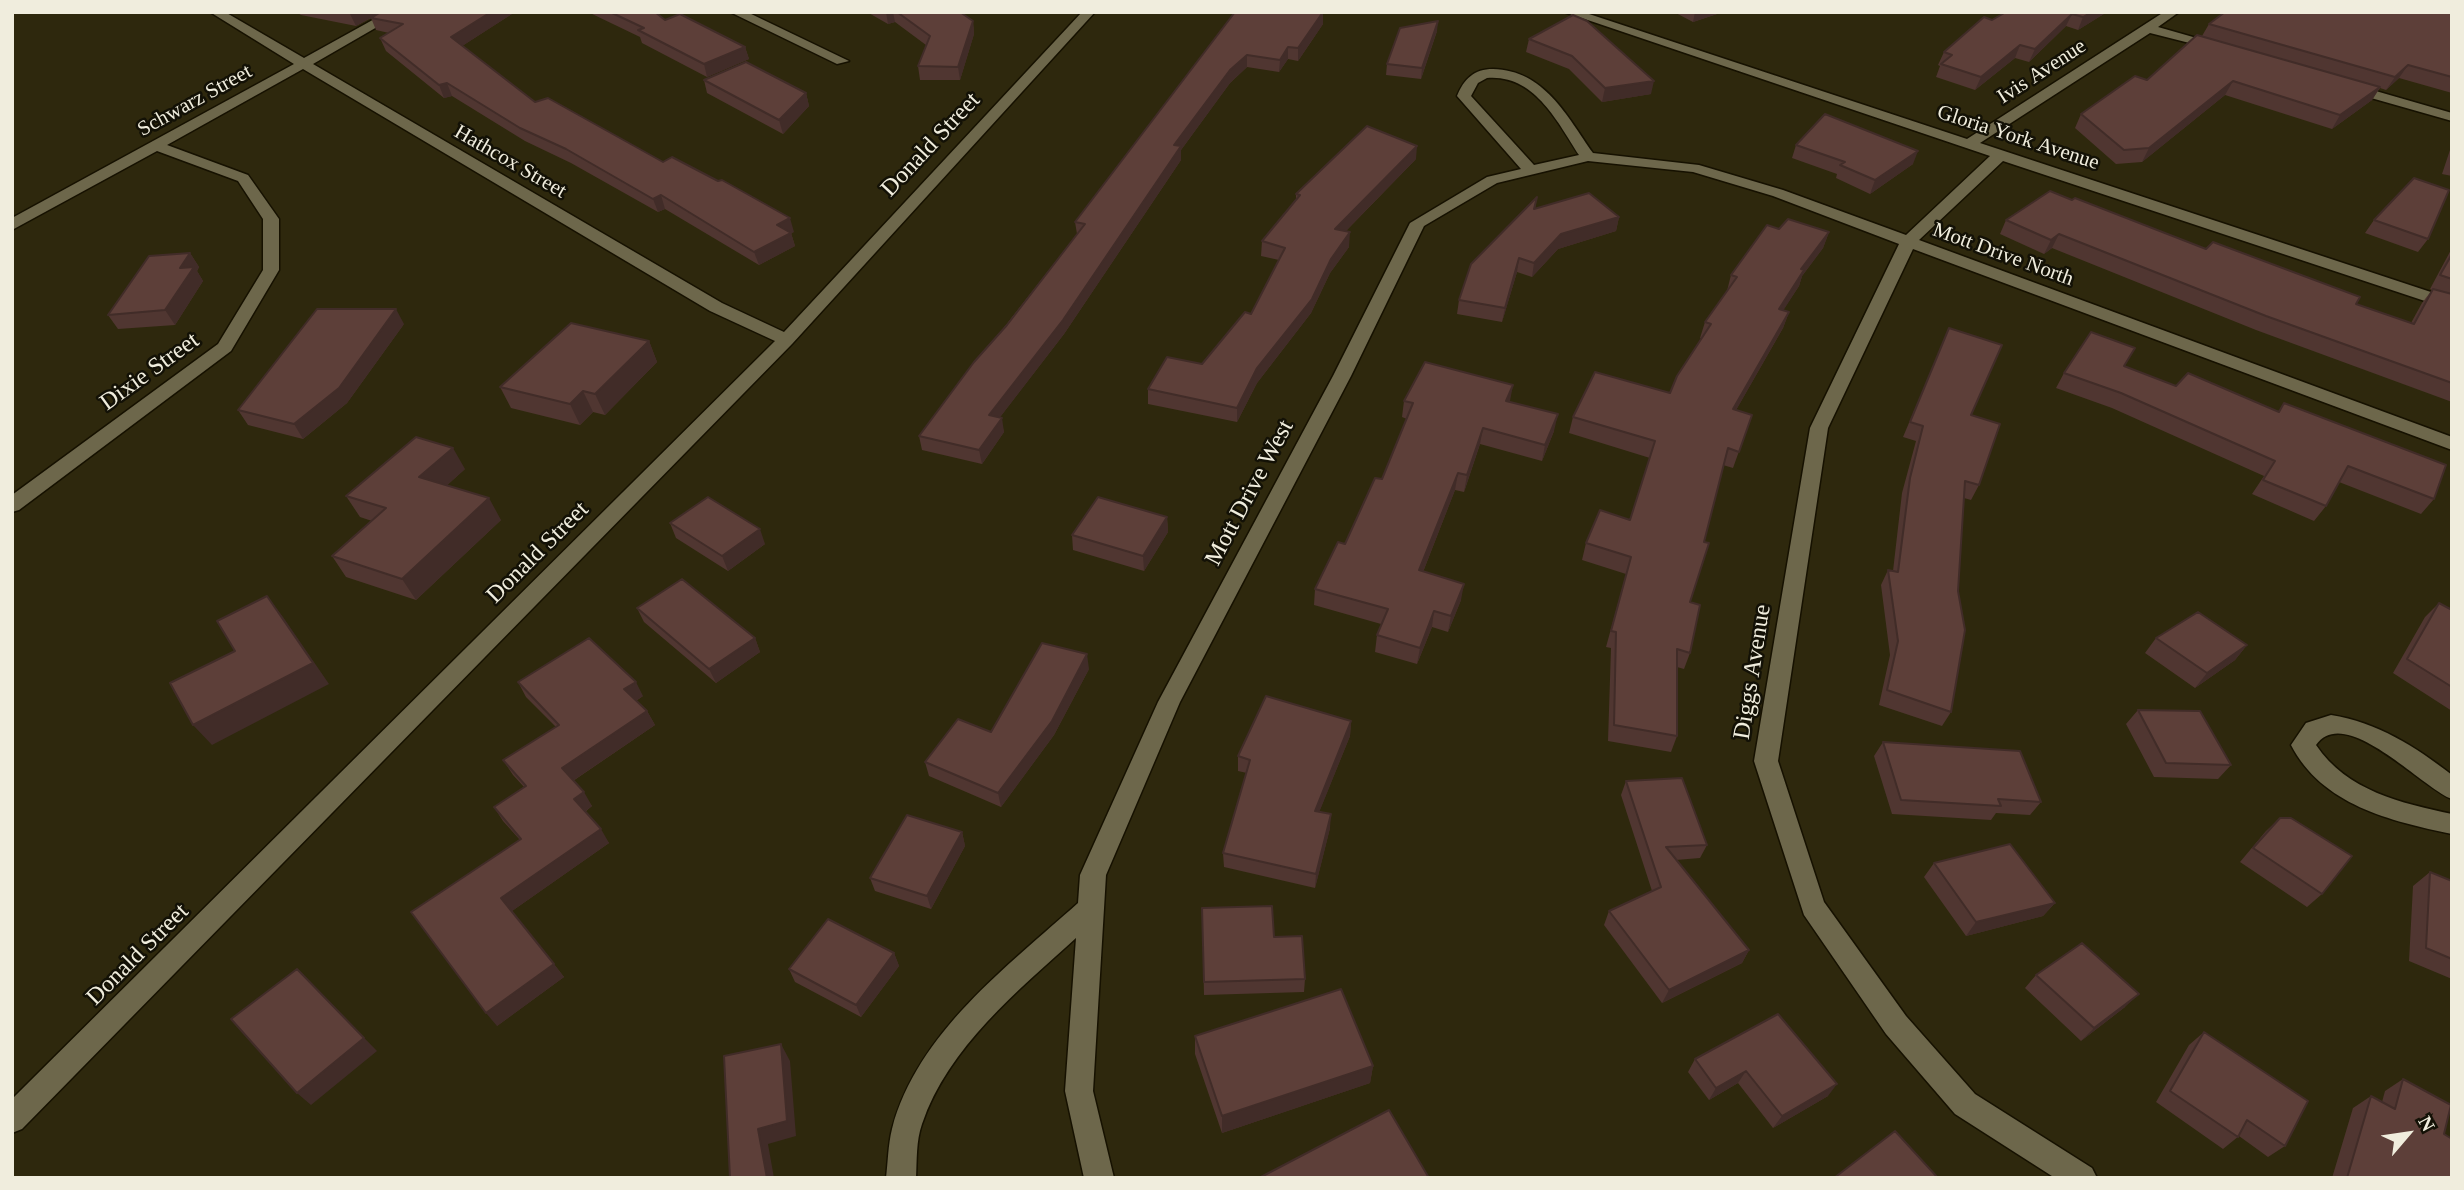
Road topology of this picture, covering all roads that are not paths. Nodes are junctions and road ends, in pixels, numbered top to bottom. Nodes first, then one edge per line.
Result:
1 (216, 12) edge
2 (397, 12) edge
3 (736, 12) edge
4 (1089, 12) edge
5 (1572, 12) edge
6 (2173, 12) edge
7 (2148, 29) junction
8 (2227, 52) edge
9 (842, 61) dead end
10 (303, 65) junction
11 (2333, 82) edge
12 (2452, 117) edge
13 (1969, 144) junction
14 (157, 146) junction
15 (2001, 154) junction
16 (1588, 157) junction
17 (1530, 170) junction
18 (12, 225) edge
19 (1908, 242) junction
20 (2452, 305) edge
21 (786, 340) junction
22 (2452, 444) edge
23 (12, 505) edge
24 (2452, 789) edge
25 (2452, 824) edge
26 (1091, 908) junction
27 (12, 1119) edge
28 (901, 1178) edge
29 (1100, 1178) edge
30 (2082, 1178) edge

1 - 10 street, Hathcox Street
2 - 10 street, Schwarz Street
3 - 9 street
4 - 21 street, Donald Street
5 - 13 street, Gloria York Avenue
6 - 7 street, Ivis Avenue
7 - 8 street
7 - 13 street, Ivis Avenue
10 - 14 street, Schwarz Street
10 - 21 street, Hathcox Street
11 - 12 street
13 - 15 street, Gloria York Avenue
14 - 18 street, Schwarz Street
14 - 23 street, Dixie Street
15 - 19 street, Diggs Avenue
15 - 20 street, Gloria York Avenue
16 - 17 street, Mott Drive North
16 - 17 street
16 - 19 street, Mott Drive North
17 - 26 street, Mott Drive West
19 - 22 street, Mott Drive North
19 - 30 street, Diggs Avenue
21 - 27 street, Donald Street
24 - 25 street
26 - 28 street
26 - 29 street, Mott Drive West

